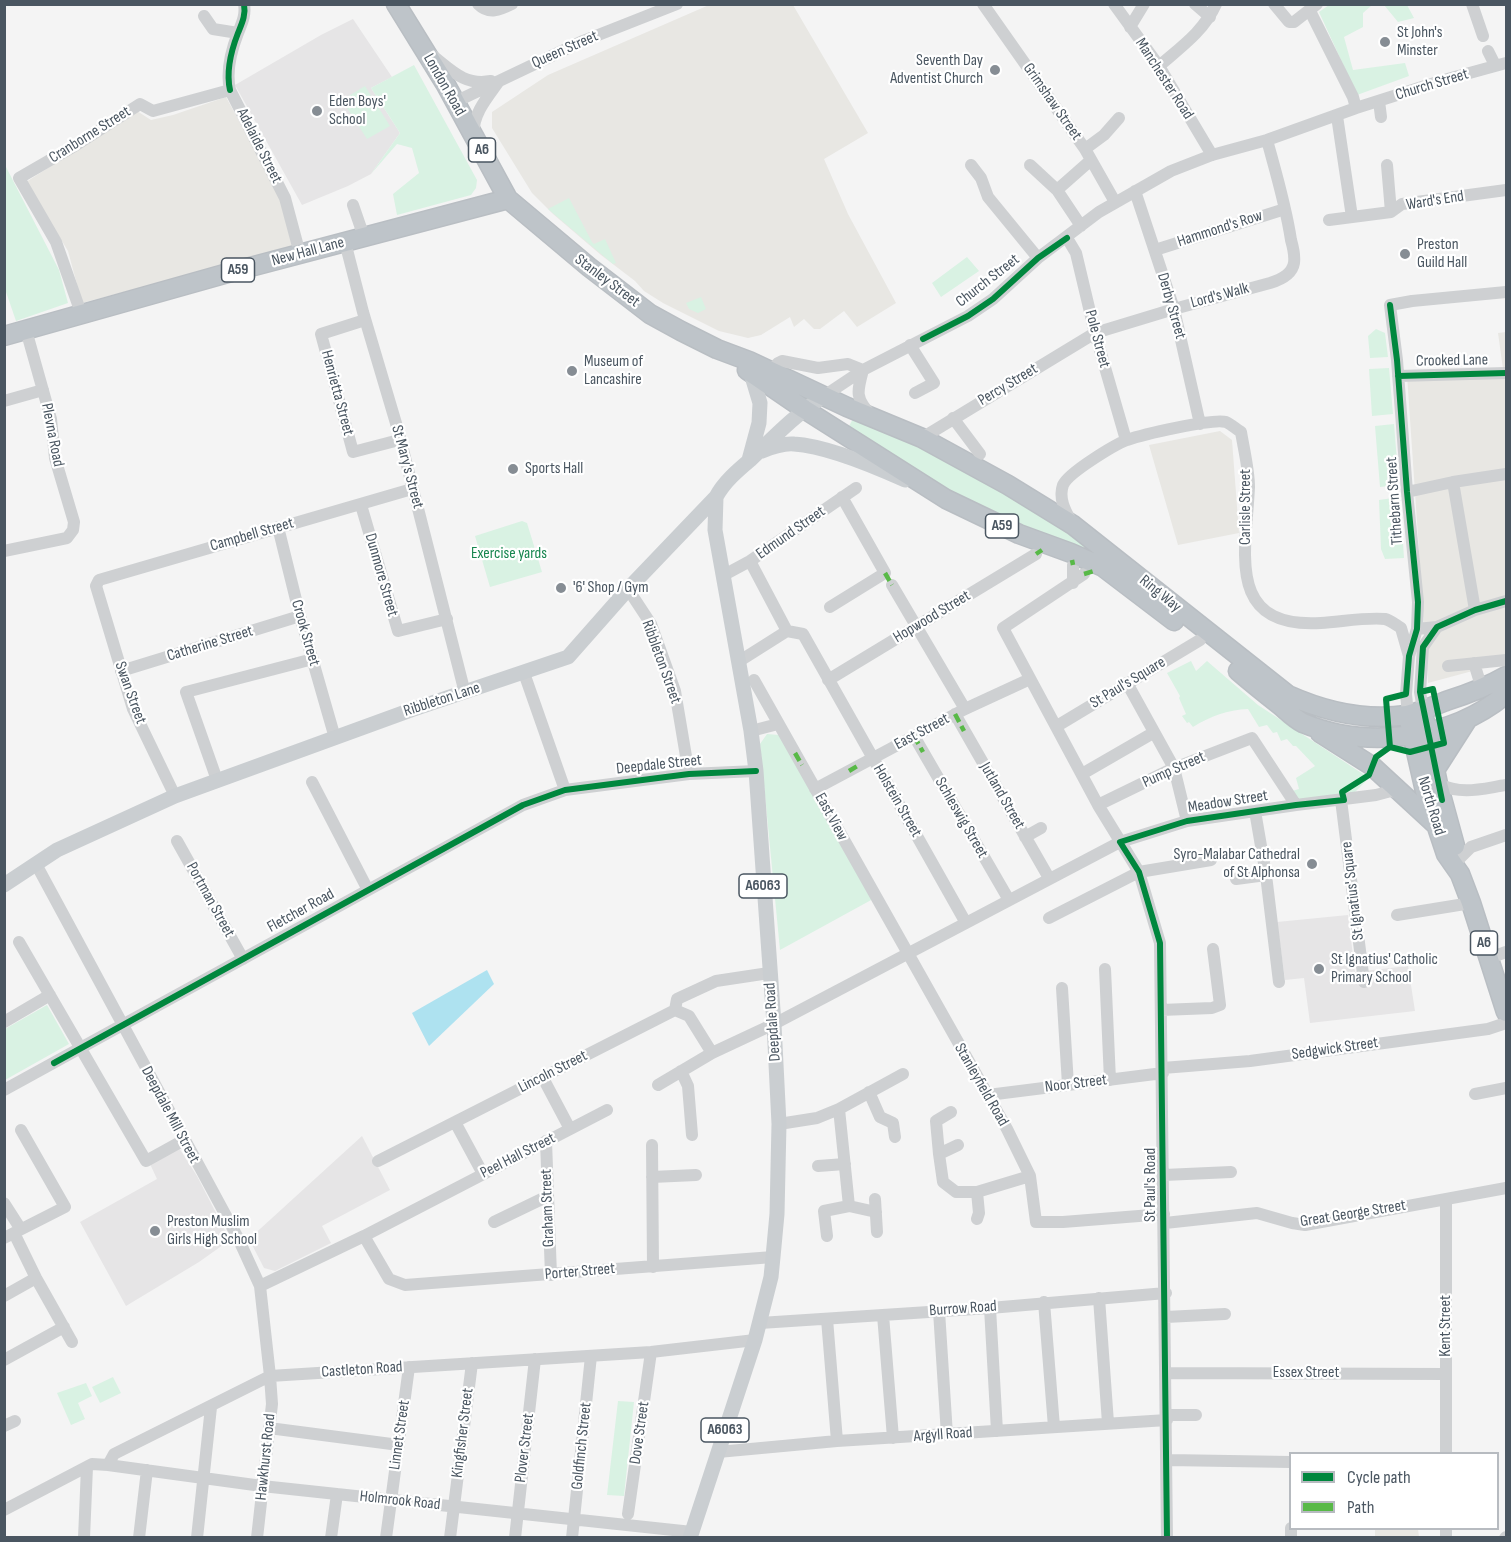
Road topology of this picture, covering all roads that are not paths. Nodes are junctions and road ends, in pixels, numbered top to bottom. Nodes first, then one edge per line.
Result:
1 (244, 4) edge
2 (396, 4) edge
3 (478, 4) edge
4 (512, 4) edge
5 (677, 4) edge
6 (983, 4) edge
7 (1114, 4) edge
8 (1144, 4) edge
9 (1195, 4) edge
10 (1216, 4) edge
11 (1274, 4) edge
12 (1472, 4) edge
13 (1313, 8) edge
14 (204, 16) dead end
15 (1210, 17) junction
16 (1130, 27) junction
17 (238, 33) junction
18 (1483, 36) dead end
19 (423, 48) junction
20 (1488, 51) dead end
21 (1501, 64) edge
22 (1160, 66) junction
23 (500, 80) junction
24 (230, 90) junction
25 (1379, 101) junction
26 (455, 102) junction
27 (1356, 108) junction
28 (1337, 116) junction
29 (1381, 117) dead end
30 (1119, 118) dead end
31 (473, 134) junction
32 (1267, 140) junction
33 (1088, 155) junction
34 (1212, 155) junction
35 (971, 165) dead end
36 (1030, 165) dead end
37 (1387, 165) dead end
38 (491, 168) junction
39 (1057, 190) junction
40 (1506, 190) edge
41 (1135, 191) junction
42 (508, 199) junction
43 (1115, 202) junction
44 (353, 205) dead end
45 (471, 208) junction
46 (1285, 209) junction
47 (1391, 212) junction
48 (1352, 217) junction
49 (1329, 220) dead end
50 (1082, 226) junction
51 (364, 237) junction
52 (1067, 238) junction
53 (345, 242) junction
54 (1155, 250) junction
55 (300, 254) junction
56 (1038, 258) junction
57 (1506, 292) edge
58 (1174, 309) junction
59 (81, 313) junction
60 (365, 320) junction
61 (26, 330) junction
62 (1095, 333) junction
63 (4, 336) edge
64 (910, 345) junction
65 (717, 349) junction
66 (863, 370) junction
67 (770, 372) junction
68 (751, 373) junction
69 (1506, 373) edge
70 (1398, 376) junction
71 (43, 390) junction
72 (915, 393) dead end
73 (824, 396) junction
74 (4, 401) edge
75 (804, 409) junction
76 (874, 418) junction
77 (953, 418) junction
78 (1200, 424) junction
79 (922, 438) junction
80 (399, 440) junction
81 (1126, 440) junction
82 (980, 454) dead end
83 (753, 456) junction
84 (1506, 474) edge
85 (1453, 482) junction
86 (856, 488) dead end
87 (412, 489) junction
88 (1407, 492) junction
89 (716, 497) junction
90 (842, 497) junction
91 (946, 499) junction
92 (361, 505) junction
93 (689, 525) junction
94 (1073, 525) junction
95 (278, 527) junction
96 (715, 530) junction
97 (4, 551) edge
98 (1036, 554) dead end
99 (750, 561) junction
100 (1073, 565) dead end
101 (1084, 574) dead end
102 (724, 575) junction
103 (1073, 583) junction
104 (892, 585) dead end
105 (96, 586) joint
106 (628, 589) junction
107 (1506, 601) edge
108 (830, 607) dead end
109 (1475, 610) junction
110 (300, 616) junction
111 (447, 619) junction
112 (917, 626) junction
113 (1437, 627) junction
114 (1417, 629) junction
115 (787, 631) junction
116 (1200, 640) junction
117 (1409, 657) junction
118 (313, 659) junction
119 (1506, 660) edge
120 (738, 662) junction
121 (1474, 663) junction
122 (1448, 666) dead end
123 (121, 672) junction
124 (524, 673) junction
125 (1506, 676) edge
126 (1030, 679) junction
127 (754, 680) dead end
128 (828, 680) junction
129 (1127, 683) junction
130 (1482, 689) junction
131 (465, 693) junction
132 (1506, 694) edge
133 (960, 712) junction
134 (1415, 712) junction
135 (1467, 720) junction
136 (1300, 722) junction
137 (778, 724) junction
138 (1057, 726) junction
139 (751, 731) junction
140 (1153, 733) junction
141 (1420, 733) junction
142 (914, 736) junction
143 (335, 738) junction
144 (872, 758) junction
145 (1174, 768) junction
146 (756, 771) junction
147 (689, 774) junction
148 (1082, 774) junction
149 (1381, 774) junction
150 (1436, 777) junction
151 (217, 780) junction
152 (312, 782) dead end
153 (1506, 785) edge
154 (815, 789) junction
155 (565, 790) junction
156 (1403, 793) junction
157 (1376, 795) junction
158 (175, 796) junction
159 (1341, 800) junction
160 (1098, 805) junction
161 (1296, 805) junction
162 (1255, 811) junction
163 (1187, 821) junction
164 (1436, 825) junction
165 (1041, 828) dead end
166 (1025, 837) junction
167 (1506, 838) edge
168 (177, 841) dead end
169 (1120, 842) junction
170 (1211, 860) dead end
171 (36, 864) junction
172 (1459, 867) junction
173 (1139, 872) junction
174 (1266, 875) junction
175 (1049, 878) junction
176 (1236, 879) dead end
177 (4, 885) edge
178 (368, 890) junction
179 (1009, 900) junction
180 (1471, 903) junction
181 (1397, 915) dead end
182 (1049, 918) dead end
183 (966, 922) junction
184 (19, 942) dead end
185 (1213, 949) dead end
186 (908, 954) junction
187 (1498, 955) edge
188 (243, 959) junction
189 (1105, 969) dead end
190 (769, 973) junction
191 (1279, 982) dead end
192 (1364, 982) dead end
193 (1062, 988) dead end
194 (50, 995) junction
195 (4, 1005) edge
196 (675, 1010) junction
197 (1161, 1010) junction
198 (1506, 1012) edge
199 (8, 1020) edge
200 (1506, 1023) edge
201 (774, 1024) junction
202 (122, 1027) junction
203 (81, 1049) junction
204 (712, 1053) junction
205 (681, 1071) junction
206 (1163, 1071) junction
207 (903, 1074) dead end
208 (543, 1078) junction
209 (1110, 1080) junction
210 (658, 1085) dead end
211 (1068, 1085) junction
212 (1506, 1088) edge
213 (4, 1090) edge
214 (866, 1094) junction
215 (1475, 1094) dead end
216 (988, 1095) junction
217 (839, 1109) junction
218 (607, 1110) dead end
219 (951, 1112) dead end
220 (455, 1122) junction
221 (779, 1124) junction
222 (570, 1129) junction
223 (21, 1130) dead end
224 (692, 1135) dead end
225 (895, 1137) dead end
226 (184, 1140) junction
227 (546, 1141) junction
228 (652, 1145) dead end
229 (958, 1146) dead end
230 (939, 1154) junction
231 (378, 1161) dead end
232 (845, 1164) junction
233 (818, 1166) dead end
234 (1231, 1172) dead end
235 (483, 1174) junction
236 (696, 1175) dead end
237 (1164, 1175) junction
238 (1030, 1176) junction
239 (652, 1177) junction
240 (1506, 1188) edge
241 (977, 1192) junction
242 (548, 1196) junction
243 (874, 1199) dead end
244 (1446, 1199) junction
245 (4, 1203) edge
246 (849, 1206) junction
247 (876, 1212) junction
248 (1164, 1218) junction
249 (977, 1219) dead end
250 (494, 1222) dead end
251 (1036, 1222) joint
252 (878, 1232) dead end
253 (13, 1233) edge
254 (364, 1236) junction
255 (827, 1236) dead end
256 (773, 1257) junction
257 (653, 1267) junction
258 (550, 1275) junction
259 (36, 1278) junction
260 (260, 1286) junction
261 (1166, 1288) junction
262 (4, 1296) edge
263 (1099, 1298) junction
264 (1044, 1302) junction
265 (990, 1308) junction
266 (939, 1311) junction
267 (1225, 1314) dead end
268 (883, 1315) junction
269 (1166, 1317) junction
270 (826, 1319) junction
271 (760, 1320) junction
272 (64, 1327) junction
273 (755, 1340) junction
274 (72, 1342) dead end
275 (651, 1352) junction
276 (591, 1356) junction
277 (4, 1359) edge
278 (536, 1359) junction
279 (472, 1363) junction
280 (409, 1367) junction
281 (1166, 1373) junction
282 (1446, 1374) junction
283 (270, 1376) junction
284 (211, 1407) junction
285 (1196, 1415) dead end
286 (1167, 1418) junction
287 (1108, 1423) junction
288 (1054, 1427) junction
289 (269, 1428) junction
290 (998, 1431) junction
291 (946, 1435) junction
292 (893, 1438) junction
293 (837, 1442) junction
294 (399, 1445) junction
295 (718, 1452) junction
296 (1446, 1452) edge
297 (1168, 1460) junction
298 (1289, 1462) edge
299 (108, 1465) junction
300 (87, 1467) junction
301 (147, 1470) junction
302 (205, 1478) junction
303 (262, 1486) junction
304 (338, 1494) junction
305 (391, 1500) junction
306 (454, 1507) junction
307 (4, 1510) edge
308 (518, 1514) junction
309 (628, 1514) dead end
310 (574, 1519) junction
311 (691, 1535) edge
312 (84, 1538) edge
313 (139, 1538) edge
314 (197, 1538) edge
315 (257, 1538) edge
316 (332, 1538) edge
317 (386, 1538) edge
318 (450, 1538) edge
319 (515, 1538) edge
320 (572, 1538) edge
321 (1167, 1538) edge

1 - 17 street, Adelaide Street
2 - 19 highway, London Road / A6
3 - 4 street
5 - 23 street, Queen Street
6 - 33 street, Grimshaw Street
7 - 16 street, Manchester Road
8 - 16 street
9 - 15 street
10 - 15 street
11 - 13 street
12 - 18 street
13 - 27 street
14 - 17 street
15 - 22 street
16 - 22 street, Manchester Road
17 - 24 street, Adelaide Street
19 - 23 street
19 - 26 highway, London Road / A6
20 - 21 street
21 - 25 street, Church Street
22 - 34 street, Manchester Road
23 - 26 street, Queen Street
23 - 31 street
24 - 55 street, Adelaide Street
24 - 59 street, Cranborne Street
25 - 27 street, Church Street
25 - 29 street
26 - 31 highway, London Road / A6
27 - 28 street, Church Street
28 - 32 street, Church Street
28 - 48 street
30 - 33 street
31 - 38 highway, London Road / A6
32 - 34 street, Church Street
32 - 46 street
33 - 39 street
33 - 43 street, Grimshaw Street
34 - 41 street, Church Street
35 - 56 street
36 - 39 street
37 - 47 street
38 - 42 highway, London Road / A6
38 - 45 highway
39 - 50 street
40 - 47 street, Ward's End
41 - 43 street, Church Street
41 - 54 street, Derby Street
42 - 45 highway, New Hall Lane / A59
42 - 65 highway, Stanley Street / A59
43 - 50 street, Church Street
44 - 51 street
45 - 51 highway, New Hall Lane / A59
46 - 54 street, Hammond's Row
46 - 58 street, Lord's Walk
47 - 48 street, Ward's End
48 - 49 street, Ward's End
50 - 52 street, Church Street
51 - 53 highway, New Hall Lane / A59
52 - 56 street, Church Street
52 - 62 street, Pole Street
53 - 55 highway, New Hall Lane / A59
53 - 60 street, St Mary's Street
54 - 58 street, Derby Street
55 - 59 highway, New Hall Lane / A59
56 - 64 street, Church Street
57 - 70 street, Tithebarn Street
58 - 62 street, Lord's Walk
58 - 78 street, Derby Street
59 - 61 highway, New Hall Lane / A59
60 - 80 street, St Mary's Street
60 - 80 street, Henrietta Street
61 - 63 highway, New Hall Lane / A59
61 - 71 street, Plevna Road
62 - 77 street, Percy Street
62 - 81 street, Pole Street
64 - 66 street, Church Street
64 - 72 street
65 - 67 highway, Stanley Street / A59
65 - 68 highway, Stanley Street / A59
66 - 67 street
66 - 73 street, Church Street
66 - 76 street
67 - 73 highway, Stanley Street / A59
68 - 75 highway, Stanley Street / A59
68 - 83 main road
69 - 70 street, Crooked Lane
70 - 88 street, Tithebarn Street
71 - 74 street
71 - 97 street, Plevna Road
73 - 75 main road, Ribbleton Lane
73 - 76 highway, Ring Way / A59
75 - 83 main road, Ribbleton Lane
75 - 91 highway, Ring Way / A59
76 - 79 highway, Ring Way / A59
77 - 79 street, Percy Street
77 - 82 street
78 - 81 street, Carlisle Street
78 - 117 street, Carlisle Street
79 - 94 highway, Ring Way / A59
80 - 87 street, St Mary's Street
81 - 94 street, Carlisle Street
83 - 89 main road, Ribbleton Lane
83 - 91 main road
84 - 85 street
85 - 88 street
85 - 109 street
86 - 90 street, Edmund Street
87 - 92 street, Campbell Street
87 - 111 street, St Mary's Street
88 - 114 street, Tithebarn Street
89 - 93 main road, Ribbleton Lane
89 - 96 main road, Deepdale Road / A6063
90 - 99 street, Edmund Street
90 - 108 street
91 - 116 highway, Ring Way / A59
92 - 95 street, Campbell Street
92 - 111 street, Dunmore Street
93 - 96 main road
93 - 106 main road, Ribbleton Lane
94 - 134 highway, Ring Way / A59
95 - 105 street, Campbell Street
95 - 110 street, Crook Street
96 - 102 main road, Deepdale Road / A6063
98 - 112 street, Hopwood Street
99 - 102 street, Edmund Street
99 - 115 street
100 - 103 street
101 - 103 street
102 - 120 main road, Deepdale Road / A6063
103 - 126 street
104 - 112 street, Jutland Street
105 - 123 street, Swan Street
106 - 124 main road, Ribbleton Lane
106 - 147 street, Ribbleton Street
107 - 109 street
109 - 113 street
110 - 118 street, Crook Street
110 - 123 street, Catherine Street
111 - 131 street, St Mary's Street
112 - 128 street, Hopwood Street
112 - 133 street, Jutland Street
113 - 114 street
113 - 134 street
114 - 117 street, Tithebarn Street
115 - 120 street
115 - 128 street, Holstein Street
116 - 129 street, St Paul's Square
116 - 136 highway, Ring Way / A59
117 - 134 street, Tithebarn Street
118 - 143 street, Crook Street
118 - 151 street
119 - 121 street
120 - 139 main road, Deepdale Road / A6063
121 - 122 street
121 - 130 street
123 - 158 street, Swan Street
124 - 131 main road, Ribbleton Lane
124 - 155 street
125 - 130 highway, Ring Way / A59
126 - 133 street, East Street
126 - 138 street, St Paul's Road
127 - 137 street, East View
128 - 144 street, Holstein Street
129 - 138 street, St Paul's Square
129 - 140 street
130 - 134 highway, Ring Way / A59
131 - 143 main road, Ribbleton Lane
132 - 135 highway, Ring Way / A59
133 - 142 street, East Street
133 - 166 street, Jutland Street
134 - 141 highway, A6
135 - 141 highway, Ring Way / A59
135 - 150 highway, Ring Way / A59
136 - 141 highway, Ring Way / A59
136 - 149 highway
137 - 139 street
137 - 154 street, East View
138 - 148 street, St Paul's Road
139 - 146 main road, Deepdale Road / A6063
140 - 145 street
140 - 148 street
141 - 150 highway, North Road / A6
141 - 164 highway, North Road / A6
142 - 144 street, East Street
142 - 179 street, Schleswig Street
143 - 151 main road, Ribbleton Lane
144 - 154 street, East Street
144 - 183 street, Holstein Street
145 - 160 street, Pump Street
145 - 161 street, Pump Street
145 - 163 street
146 - 147 street, Deepdale Street
146 - 190 main road, Deepdale Road / A6063
147 - 155 street, Deepdale Street
148 - 160 street, St Paul's Road
149 - 156 highway
149 - 157 street
150 - 153 street
150 - 172 highway, North Road / A6
151 - 158 main road, Ribbleton Lane
152 - 178 street
154 - 186 street, East View
155 - 178 street, Fletcher Road
156 - 157 street, Meadow Street
156 - 164 highway
157 - 159 street, Meadow Street
158 - 171 main road, Ribbleton Lane
159 - 161 street, Meadow Street
159 - 192 street, St Ignatius' Square
160 - 169 street, St Paul's Road
161 - 162 street, Meadow Street
162 - 163 street, Meadow Street
162 - 174 street
163 - 169 street, Meadow Street
164 - 172 highway, North Road / A6
165 - 166 street
166 - 175 street, Jutland Street
167 - 172 street
168 - 188 street, Portman Street
169 - 173 street, St Paul's Road
169 - 175 street, Meadow Street
170 - 173 street
171 - 177 main road, Ribbleton Lane
171 - 202 street, Deepdale Mill Street
172 - 180 highway, North Road / A6
173 - 182 street
173 - 197 street, St Paul's Road
174 - 176 street
174 - 191 street
175 - 179 street, Meadow Street
178 - 188 street, Fletcher Road
179 - 183 street, Meadow Street
180 - 181 street
180 - 187 highway, North Road / A6
183 - 186 street, Meadow Street
184 - 194 street
185 - 197 street
186 - 201 street, Meadow Street
186 - 216 street, Stanleyfield Road
187 - 198 highway, North Road / A6
188 - 202 street, Fletcher Road
189 - 209 street
190 - 196 street, Lincoln Street
190 - 201 main road, Deepdale Road / A6063
193 - 211 street
194 - 199 street
194 - 203 street
195 - 199 street
196 - 204 street
196 - 208 street, Lincoln Street
197 - 206 street, St Paul's Road
200 - 206 street, Sedgwick Street
201 - 204 street
201 - 221 main road, Deepdale Road / A6063
202 - 203 street, Fletcher Road
202 - 226 street, Deepdale Mill Street
203 - 213 street, Fletcher Road
203 - 226 street
204 - 205 street
205 - 210 street
205 - 224 street
206 - 209 street, Noor Street
206 - 237 street, St Paul's Road
207 - 214 street
208 - 220 street, Lincoln Street
208 - 222 street
209 - 211 street, Noor Street
211 - 216 street, Noor Street
212 - 215 street
214 - 217 street
214 - 225 street
216 - 238 street, Stanleyfield Road
217 - 221 street
217 - 232 street
218 - 222 street, Peel Hall Street
219 - 230 street
220 - 231 street, Lincoln Street
220 - 235 street
221 - 256 main road, Deepdale Road / A6063
222 - 227 street, Peel Hall Street
223 - 253 street
226 - 260 street, Deepdale Mill Street
227 - 235 street, Peel Hall Street
227 - 242 street, Graham Street
228 - 239 street
229 - 230 street
230 - 241 street
232 - 233 street
232 - 246 street
234 - 237 street
235 - 254 street, Peel Hall Street
236 - 239 street
237 - 248 street, St Paul's Road
238 - 241 street
238 - 251 street, Stanleyfield Road
239 - 257 street
240 - 244 street, Great George Street
241 - 249 street
242 - 250 street
242 - 258 street, Graham Street
243 - 247 street
244 - 248 street, Great George Street
244 - 282 street, Kent Street
245 - 253 street
246 - 247 street
246 - 255 street
247 - 252 street
248 - 251 street, Great George Street
248 - 261 street, St Paul's Road
253 - 259 street
254 - 258 street, Porter Street
254 - 260 street, Peel Hall Street
256 - 257 street, Porter Street
256 - 271 main road, Deepdale Road / A6063
257 - 258 street, Porter Street
259 - 262 street
259 - 272 street
260 - 283 street, Deepdale Mill Street
261 - 263 street, Burrow Road
261 - 269 street, St Paul's Road
263 - 264 street, Burrow Road
263 - 287 street
264 - 265 street, Burrow Road
264 - 288 street
265 - 266 street, Burrow Road
265 - 290 street
266 - 268 street, Burrow Road
266 - 291 street
267 - 269 street
268 - 270 street, Burrow Road
268 - 292 street
269 - 281 street, St Paul's Road
270 - 271 street, Burrow Road
270 - 293 street
271 - 273 main road, Deepdale Road / A6063
272 - 274 street
272 - 277 street
273 - 275 street, Castleton Road
273 - 295 main road, Deepdale Road / A6063
275 - 276 street, Castleton Road
275 - 309 street, Dove Street
276 - 278 street, Castleton Road
276 - 310 street, Goldfinch Street
278 - 279 street, Castleton Road
278 - 308 street, Plover Street
279 - 280 street, Castleton Road
279 - 306 street, Kingfisher Street
280 - 283 street, Castleton Road
280 - 294 street, Linnet Street
281 - 282 street, Essex Street
281 - 286 street, St Paul's Road
282 - 296 street, Kent Street
283 - 284 street, Castleton Road
283 - 289 street, Hawkhurst Road
284 - 299 street, Castleton Road
284 - 302 street
285 - 286 street, Argyll Road
286 - 287 street, Argyll Road
286 - 297 street, St Paul's Road
287 - 288 street, Argyll Road
288 - 290 street, Argyll Road
289 - 294 street
289 - 303 street, Hawkhurst Road
290 - 291 street, Argyll Road
291 - 292 street, Argyll Road
292 - 293 street, Argyll Road
293 - 295 street, Argyll Road
294 - 305 street, Linnet Street
295 - 311 main road, Deepdale Road / A6063
297 - 298 street
297 - 321 street, St Paul's Road
299 - 300 street
299 - 301 street, Holmrook Road
300 - 307 street
300 - 312 street
301 - 302 street, Holmrook Road
301 - 313 street
302 - 303 street, Holmrook Road
302 - 314 street
303 - 304 street, Holmrook Road
303 - 315 street, Hawkhurst Road
304 - 305 street, Holmrook Road
304 - 316 street
305 - 306 street, Holmrook Road
305 - 317 street, Linnet Street
306 - 308 street, Holmrook Road
306 - 318 street, Kingfisher Street
308 - 310 street, Holmrook Road
308 - 319 street, Plover Street
310 - 311 street, Holmrook Road
310 - 320 street, Goldfinch Street

